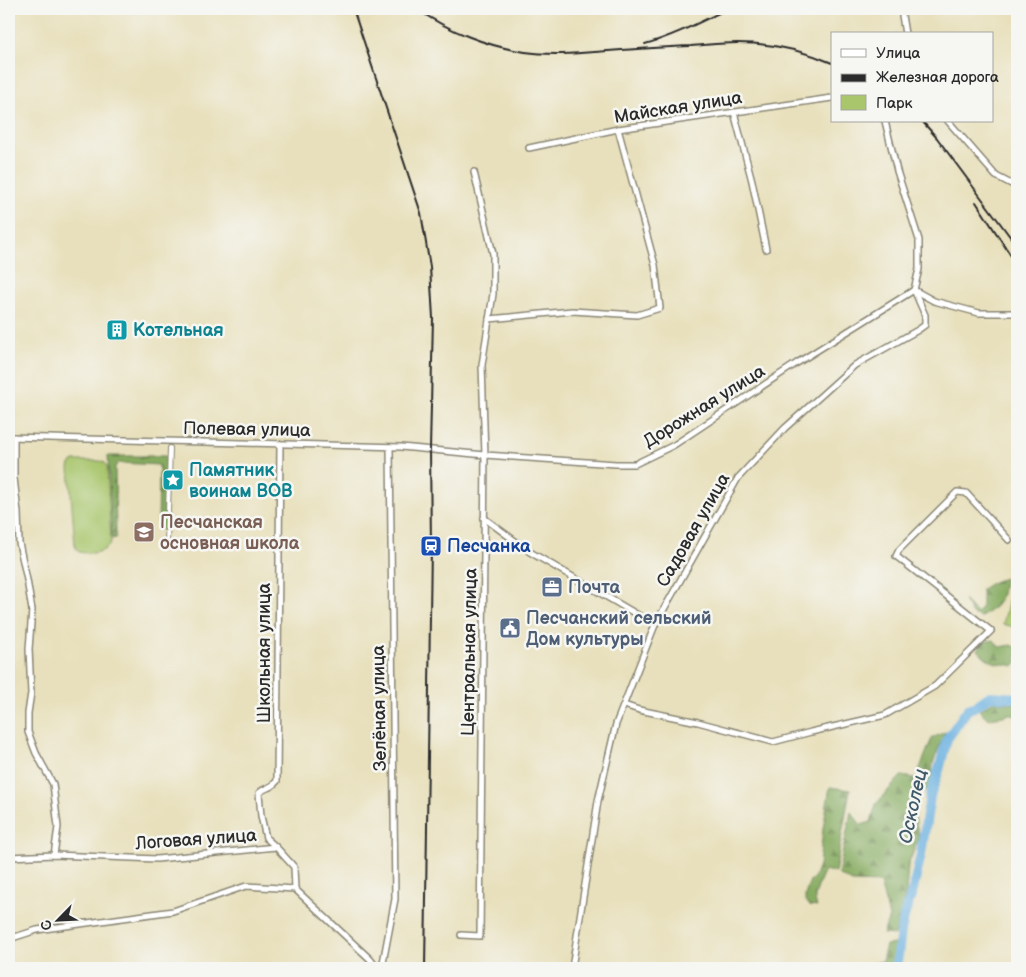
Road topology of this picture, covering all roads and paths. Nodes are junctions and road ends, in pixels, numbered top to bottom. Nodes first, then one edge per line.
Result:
1 (901, 9) edge
2 (905, 32) edge
3 (831, 98) edge
4 (734, 112) junction
5 (885, 122) edge
6 (949, 122) edge
7 (618, 129) junction
8 (529, 148) dead end
9 (474, 172) dead end
10 (1017, 187) edge
11 (766, 249) dead end
12 (914, 290) junction
13 (1017, 313) edge
14 (489, 319) junction
15 (12, 437) edge
16 (280, 444) junction
17 (390, 447) junction
18 (170, 448) dead end
19 (485, 455) junction
20 (484, 518) junction
21 (1009, 540) dead end
22 (167, 544) dead end
23 (655, 625) junction
24 (624, 705) junction
25 (276, 847) junction
26 (54, 855) junction
27 (9, 857) edge
28 (294, 889) junction
29 (461, 935) dead end
30 (9, 939) edge
31 (370, 958) junction
32 (383, 959) junction
33 (377, 968) edge
34 (382, 968) edge
35 (572, 968) edge

1 - 2 street
3 - 4 street, Майская улица
4 - 7 street, Майская улица
4 - 11 street
5 - 12 street
6 - 10 street
7 - 8 street, Майская улица
7 - 14 street
9 - 14 street, Центральная улица
12 - 13 street
12 - 19 street, Дорожная улица
12 - 23 street, Садовая улица
14 - 19 street, Центральная улица
15 - 16 street, Полевая улица
15 - 26 street
16 - 17 street, Полевая улица
16 - 25 street, Школьная улица
17 - 19 street, Полевая улица
17 - 32 street, Зелёная улица
18 - 22 street
19 - 20 street, Центральная улица
20 - 23 street
20 - 29 street, Центральная улица
21 - 24 street
23 - 24 street, Садовая улица
24 - 35 street, Садовая улица
25 - 26 street, Логовая улица
25 - 28 street, Логовая улица
26 - 27 street, Логовая улица
28 - 30 street
28 - 31 street
31 - 32 street
31 - 33 street
32 - 34 street, Зелёная улица

